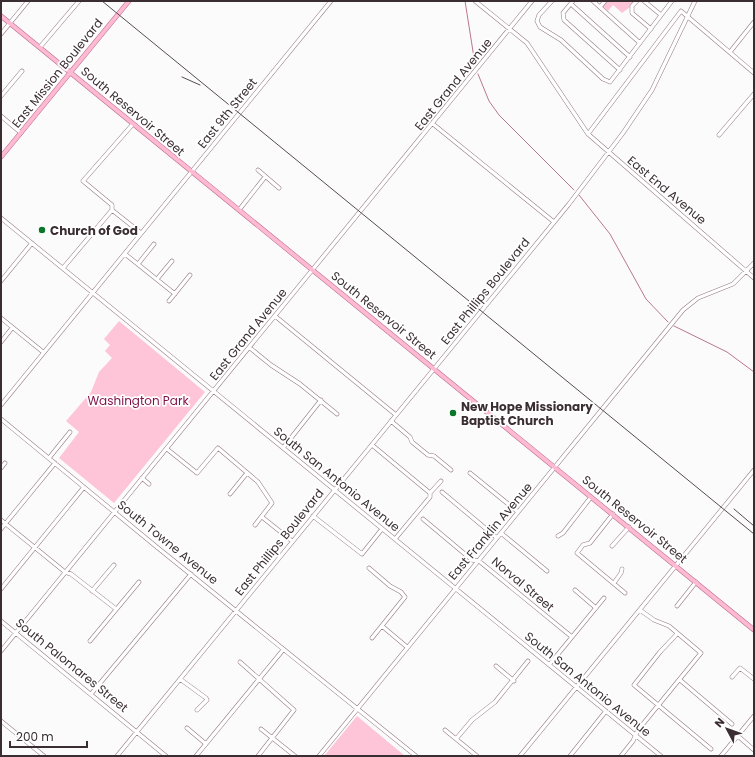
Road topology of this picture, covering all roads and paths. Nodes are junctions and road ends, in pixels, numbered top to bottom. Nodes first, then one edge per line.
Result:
1 (28, 1) edge
2 (78, 1) edge
3 (129, 1) edge
4 (331, 1) edge
5 (475, 1) edge
6 (532, 1) edge
7 (552, 1) edge
8 (593, 1) edge
9 (605, 1) edge
10 (637, 1) edge
11 (644, 1) edge
12 (671, 1) edge
13 (695, 1) edge
14 (572, 2) edge
15 (600, 6) junction
16 (1, 16) edge
17 (661, 16) junction
18 (688, 16) junction
19 (754, 22) edge
20 (10, 24) junction
21 (651, 29) junction
22 (510, 30) junction
23 (1, 34) edge
24 (640, 44) junction
25 (40, 47) junction
26 (730, 52) junction
27 (630, 57) junction
28 (620, 70) junction
29 (22, 71) dead end
30 (70, 72) junction
31 (754, 73) edge
32 (754, 94) edge
33 (1, 96) edge
34 (1, 116) edge
35 (133, 124) junction
36 (433, 124) junction
37 (21, 133) junction
38 (588, 134) junction
39 (719, 135) dead end
40 (608, 153) junction
41 (1, 157) edge
42 (258, 170) dead end
43 (191, 172) junction
44 (265, 177) junction
45 (279, 188) dead end
46 (112, 210) junction
47 (239, 210) junction
48 (1, 219) edge
49 (554, 222) junction
50 (141, 233) junction
51 (32, 243) junction
52 (154, 244) dead end
53 (125, 254) junction
54 (172, 261) dead end
55 (754, 263) edge
56 (138, 264) junction
57 (63, 268) junction
58 (313, 270) junction
59 (747, 272) junction
60 (190, 275) dead end
61 (754, 278) edge
62 (157, 279) junction
63 (1, 281) edge
64 (92, 292) junction
65 (175, 294) junction
66 (169, 301) dead end
67 (275, 316) junction
68 (1, 318) edge
69 (12, 328) junction
70 (1, 342) edge
71 (250, 348) junction
72 (43, 352) junction
73 (434, 369) junction
74 (214, 391) junction
75 (321, 400) junction
76 (1, 405) edge
77 (337, 414) dead end
78 (396, 414) junction
79 (1, 418) edge
80 (391, 421) junction
81 (70, 432) dead end
82 (372, 445) junction
83 (283, 448) junction
84 (167, 449) junction
85 (49, 458) junction
86 (5, 462) dead end
87 (55, 463) junction
88 (1, 468) edge
89 (556, 468) junction
90 (451, 470) dead end
91 (754, 470) edge
92 (470, 472) dead end
93 (247, 473) junction
94 (142, 478) junction
95 (441, 481) dead end
96 (149, 484) dead end
97 (84, 487) junction
98 (335, 490) junction
99 (442, 492) dead end
100 (430, 493) junction
101 (230, 494) dead end
102 (591, 497) junction
103 (114, 512) junction
104 (518, 512) junction
105 (613, 514) junction
106 (313, 516) junction
107 (262, 517) junction
108 (423, 519) dead end
109 (1, 520) edge
110 (5, 524) junction
111 (256, 525) dead end
112 (629, 527) junction
113 (1, 528) edge
114 (382, 529) junction
115 (501, 533) junction
116 (558, 536) dead end
117 (497, 538) junction
118 (395, 539) junction
119 (292, 541) junction
120 (612, 546) dead end
121 (35, 548) junction
122 (479, 561) junction
123 (114, 565) dead end
124 (676, 565) junction
125 (369, 568) dead end
126 (622, 569) dead end
127 (547, 571) dead end
128 (65, 572) junction
129 (191, 574) junction
130 (139, 582) dead end
131 (696, 582) junction
132 (614, 583) junction
133 (1, 589) edge
134 (454, 589) junction
135 (574, 590) dead end
136 (92, 591) junction
137 (625, 593) dead end
138 (604, 598) dead end
139 (677, 606) dead end
140 (596, 608) junction
141 (116, 609) junction
142 (236, 610) junction
143 (640, 610) junction
144 (1, 621) edge
145 (382, 626) junction
146 (754, 630) edge
147 (16, 633) junction
148 (677, 634) junction
149 (572, 637) junction
150 (372, 638) dead end
151 (90, 642) dead end
152 (407, 647) junction
153 (283, 650) junction
154 (1, 651) edge
155 (240, 662) dead end
156 (528, 662) dead end
157 (549, 665) junction
158 (496, 666) dead end
159 (732, 677) dead end
160 (180, 679) junction
161 (260, 679) junction
162 (754, 679) edge
163 (680, 680) junction
164 (514, 681) junction
165 (576, 687) junction
166 (91, 694) junction
167 (659, 705) junction
168 (357, 708) junction
169 (197, 710) dead end
170 (606, 711) junction
171 (754, 716) edge
172 (1, 721) edge
173 (732, 724) dead end
174 (187, 728) dead end
175 (261, 729) dead end
176 (445, 730) dead end
177 (137, 731) junction
178 (636, 736) junction
179 (738, 736) junction
180 (273, 738) junction
181 (456, 739) junction
182 (206, 744) junction
183 (711, 749) dead end
184 (754, 750) edge
185 (44, 756) edge
186 (117, 756) edge
187 (166, 756) edge
188 (196, 756) edge
189 (258, 756) edge
190 (295, 756) edge
191 (319, 756) edge
192 (416, 756) edge
193 (477, 756) edge
194 (520, 756) edge
195 (570, 756) edge
196 (621, 756) edge
197 (661, 756) edge
198 (721, 756) edge

1 - 20 street
2 - 25 street
3 - 30 main road, East Mission Boulevard
4 - 43 street, East 9th Street
5 - 22 street, East End Avenue
6 - 22 street, East Grand Avenue
7 - 28 street
8 - 15 street
9 - 15 street
10 - 21 street
11 - 17 street
12 - 17 street
13 - 18 street, East Phillips Boulevard
14 - 27 street
14 - 28 street
15 - 24 street
16 - 20 main road, South Reservoir Street
17 - 21 street
18 - 26 street
18 - 38 street
18 - 40 street, East Phillips Boulevard
19 - 26 street
20 - 23 street
20 - 25 main road, South Reservoir Street
21 - 24 street
22 - 36 street, East Grand Avenue
22 - 38 street, East End Avenue
24 - 27 street
25 - 30 main road, South Reservoir Street
26 - 31 street
27 - 28 street
29 - 33 street
30 - 35 main road, South Reservoir Street
30 - 37 main road, East Mission Boulevard
32 - 39 street
34 - 37 street
35 - 43 main road, South Reservoir Street
35 - 46 street
36 - 49 street
36 - 58 street, East Grand Avenue
37 - 41 main road, East Mission Boulevard
38 - 40 street, East End Avenue
40 - 49 street, East Phillips Boulevard
40 - 59 street, East End Avenue
42 - 44 street
43 - 47 main road, South Reservoir Street
43 - 50 street, East 9th Street
44 - 45 street
44 - 47 street
46 - 50 street
46 - 57 street
47 - 58 main road, South Reservoir Street
48 - 51 street, South San Antonio Avenue
49 - 73 street, East Phillips Boulevard
50 - 53 street, East 9th Street
51 - 57 street, South San Antonio Avenue
51 - 63 street
52 - 56 street
53 - 56 street
53 - 64 street, East 9th Street
54 - 62 street
55 - 59 street, East Franklin Avenue
56 - 62 street
57 - 64 street, South San Antonio Avenue
58 - 67 street, East Grand Avenue
58 - 73 main road, South Reservoir Street
59 - 61 street, East End Avenue
59 - 89 street, East Franklin Avenue
60 - 65 street
62 - 65 street
64 - 72 street, East 9th Street
64 - 74 street, South San Antonio Avenue
65 - 66 street
67 - 71 street, East Grand Avenue
67 - 78 street
68 - 69 street
69 - 70 street
69 - 72 street
71 - 74 street, East Grand Avenue
71 - 75 street
72 - 76 street, East 9th Street
73 - 78 street, East Phillips Boulevard
73 - 89 main road, South Reservoir Street
74 - 83 street, South San Antonio Avenue
74 - 84 street, East Grand Avenue
75 - 77 street
75 - 83 street
78 - 80 street, East Phillips Boulevard
79 - 85 street, South Towne Avenue
80 - 82 street, East Phillips Boulevard
80 - 90 street
81 - 85 street
82 - 98 street, East Phillips Boulevard
82 - 100 street
83 - 98 street, South San Antonio Avenue
84 - 93 street
84 - 94 street, East Grand Avenue
85 - 87 street, South Towne Avenue
86 - 88 street
87 - 97 street, South Towne Avenue
87 - 110 street
89 - 102 main road, South Reservoir Street
89 - 104 street, East Franklin Avenue
91 - 124 street
92 - 104 street
93 - 101 street
93 - 107 street
94 - 96 street
94 - 103 street, East Grand Avenue
95 - 100 street
97 - 103 street, South Towne Avenue
97 - 121 street
98 - 106 street, East Phillips Boulevard
98 - 114 street, South San Antonio Avenue
99 - 117 street
100 - 118 street
102 - 105 main road, South Reservoir Street
102 - 116 street
103 - 128 street, East Grand Avenue
103 - 129 street, South Towne Avenue
104 - 115 street, East Franklin Avenue
105 - 112 main road, South Reservoir Street
105 - 132 street
106 - 114 street
106 - 119 street, East Phillips Boulevard
107 - 111 street
107 - 119 street
108 - 122 street, Norval Street
109 - 110 street
110 - 113 street
110 - 121 street
112 - 120 street
112 - 124 main road, South Reservoir Street
114 - 118 street, South San Antonio Avenue
115 - 117 street, East Franklin Avenue
115 - 127 street
117 - 122 street, East Franklin Avenue
118 - 134 street, South San Antonio Avenue
119 - 142 street, East Phillips Boulevard
121 - 128 street
121 - 133 street
122 - 134 street, East Franklin Avenue
122 - 149 street, Norval Street
123 - 136 street
124 - 131 main road, South Reservoir Street
124 - 143 street
125 - 145 street
126 - 132 street
128 - 136 street
128 - 147 street, East Grand Avenue
129 - 142 street, South Towne Avenue
129 - 166 street
130 - 141 street
131 - 139 street
131 - 146 main road, South Reservoir Street
132 - 137 street
134 - 152 street, East Franklin Avenue
134 - 157 street, South San Antonio Avenue
135 - 140 street
136 - 141 street
138 - 140 street
140 - 149 street
141 - 151 street
142 - 153 street, South Towne Avenue
142 - 160 street, East Phillips Boulevard
143 - 148 street
143 - 165 street
144 - 147 street, South Palomares Street
145 - 150 street
145 - 152 street
147 - 154 street, East Grand Avenue
147 - 166 street, South Palomares Street
148 - 163 street
148 - 167 street
149 - 157 street
152 - 168 street, East Franklin Avenue
153 - 161 street
153 - 168 street, South Towne Avenue
155 - 161 street
156 - 164 street
157 - 165 street, South San Antonio Avenue
158 - 164 street
159 - 162 street
160 - 169 street
160 - 177 street, East Phillips Boulevard
161 - 180 street
161 - 182 street
163 - 167 street
163 - 173 street
164 - 181 street
165 - 170 street, South San Antonio Avenue
165 - 194 street
166 - 177 street, South Palomares Street
167 - 178 street
167 - 183 street
168 - 191 street, East Franklin Avenue
168 - 192 street, South Towne Avenue
170 - 178 street, South San Antonio Avenue
170 - 195 street
171 - 179 street
172 - 185 street
174 - 182 street
175 - 180 street
176 - 181 street
177 - 186 street, East Phillips Boulevard
177 - 187 street, South Palomares Street
178 - 196 street
178 - 197 street, South San Antonio Avenue
179 - 184 street
179 - 198 street
180 - 189 street
180 - 190 street
181 - 193 street
182 - 188 street

